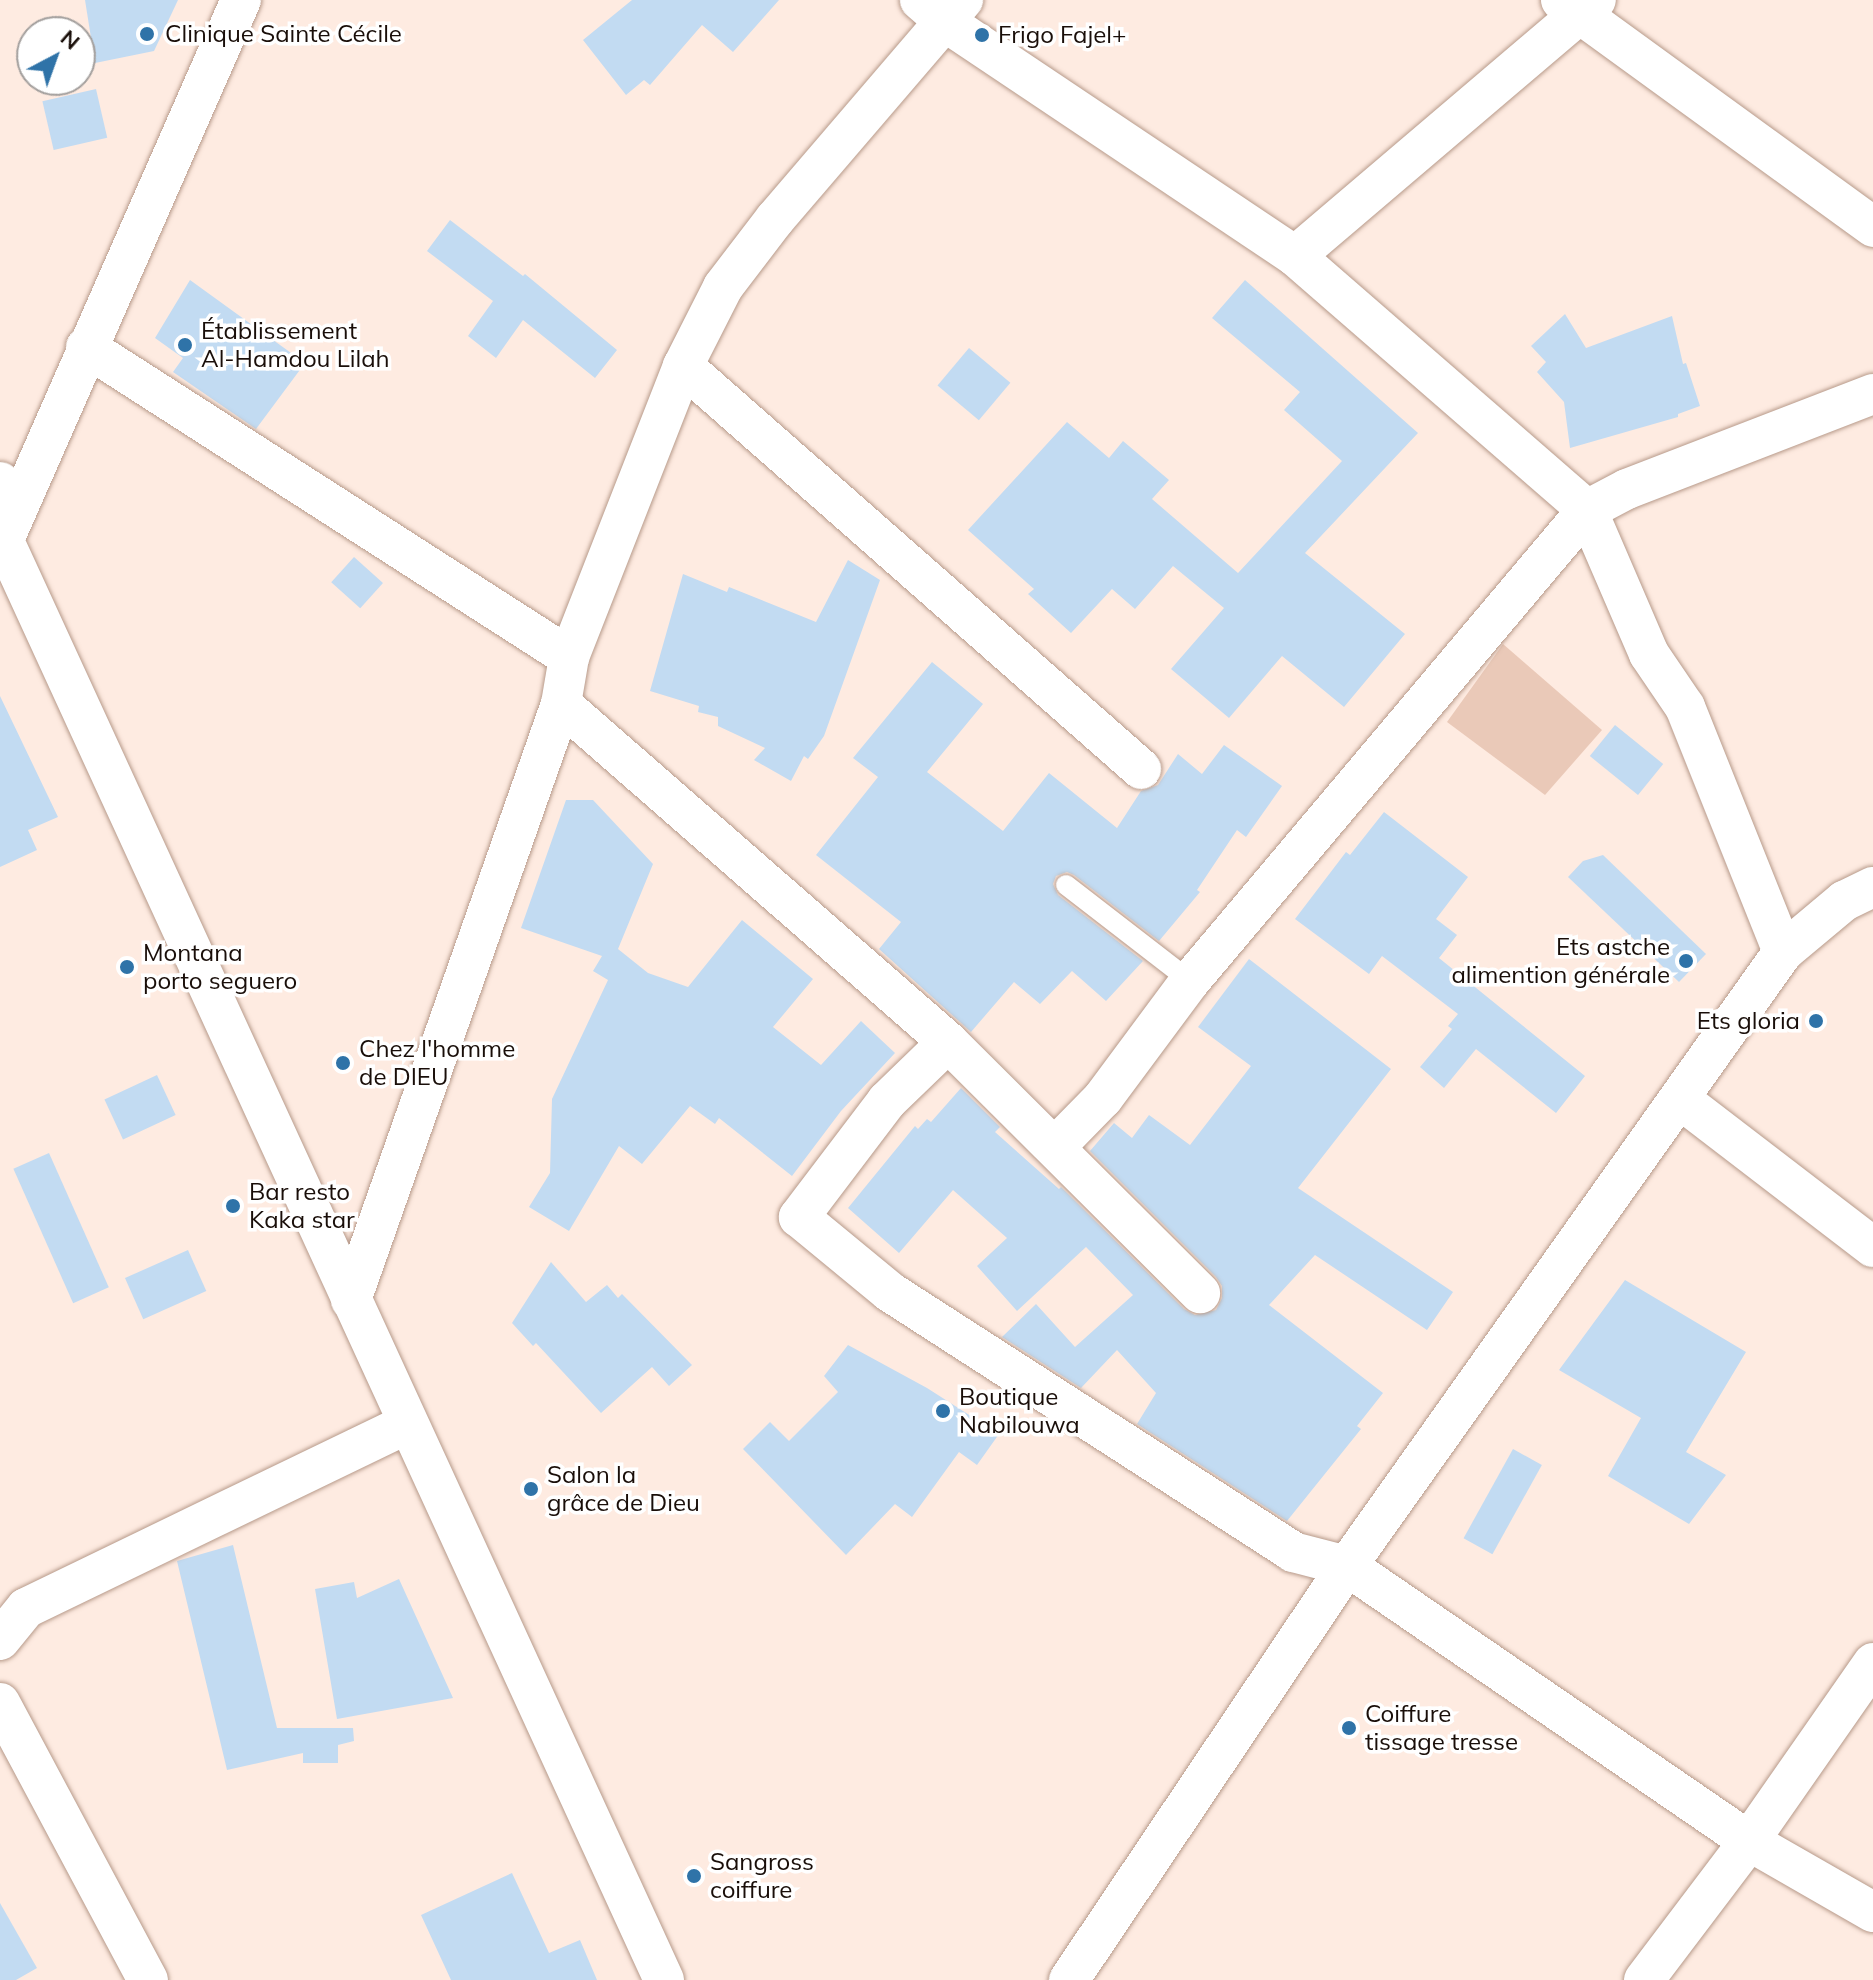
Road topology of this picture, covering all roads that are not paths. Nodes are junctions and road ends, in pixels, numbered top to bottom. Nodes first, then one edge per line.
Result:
1 (241, 0) edge
2 (1579, 5) edge
3 (942, 7) edge
4 (1873, 227) edge
5 (1295, 256) junction
6 (86, 347) junction
7 (683, 366) junction
8 (1873, 394) edge
9 (0, 482) edge
10 (1587, 510) junction
11 (2, 545) edge
12 (569, 657) junction
13 (561, 704) junction
14 (1141, 769) dead end
15 (1066, 885) dead end
16 (1873, 887) edge
17 (1783, 952) junction
18 (1190, 981) junction
19 (948, 1042) junction
20 (1680, 1099) junction
21 (1056, 1146) junction
22 (1873, 1247) edge
23 (1200, 1293) dead end
24 (351, 1300) junction
25 (407, 1424) junction
26 (1347, 1566) junction
27 (0, 1640) edge
28 (1873, 1663) edge
29 (0, 1703) edge
30 (1749, 1841) junction
31 (1873, 1912) edge
32 (148, 1980) edge
33 (664, 1980) edge
34 (1069, 1980) edge
35 (1644, 1980) edge

1 - 6 street
2 - 4 street
2 - 5 street
3 - 5 street
3 - 7 street
5 - 10 street
6 - 11 street
6 - 12 street
7 - 12 street
7 - 14 street
8 - 10 street
9 - 11 street
10 - 17 street
10 - 18 street
11 - 24 street
12 - 13 street
13 - 19 street
13 - 24 street
15 - 18 lane
16 - 17 street
17 - 20 street
18 - 21 street
19 - 21 street
19 - 26 street
20 - 22 street
20 - 26 street
21 - 23 street
24 - 25 street
25 - 27 street
25 - 33 street
26 - 30 street
26 - 34 street
28 - 30 street
29 - 32 street
30 - 31 street
30 - 35 street

